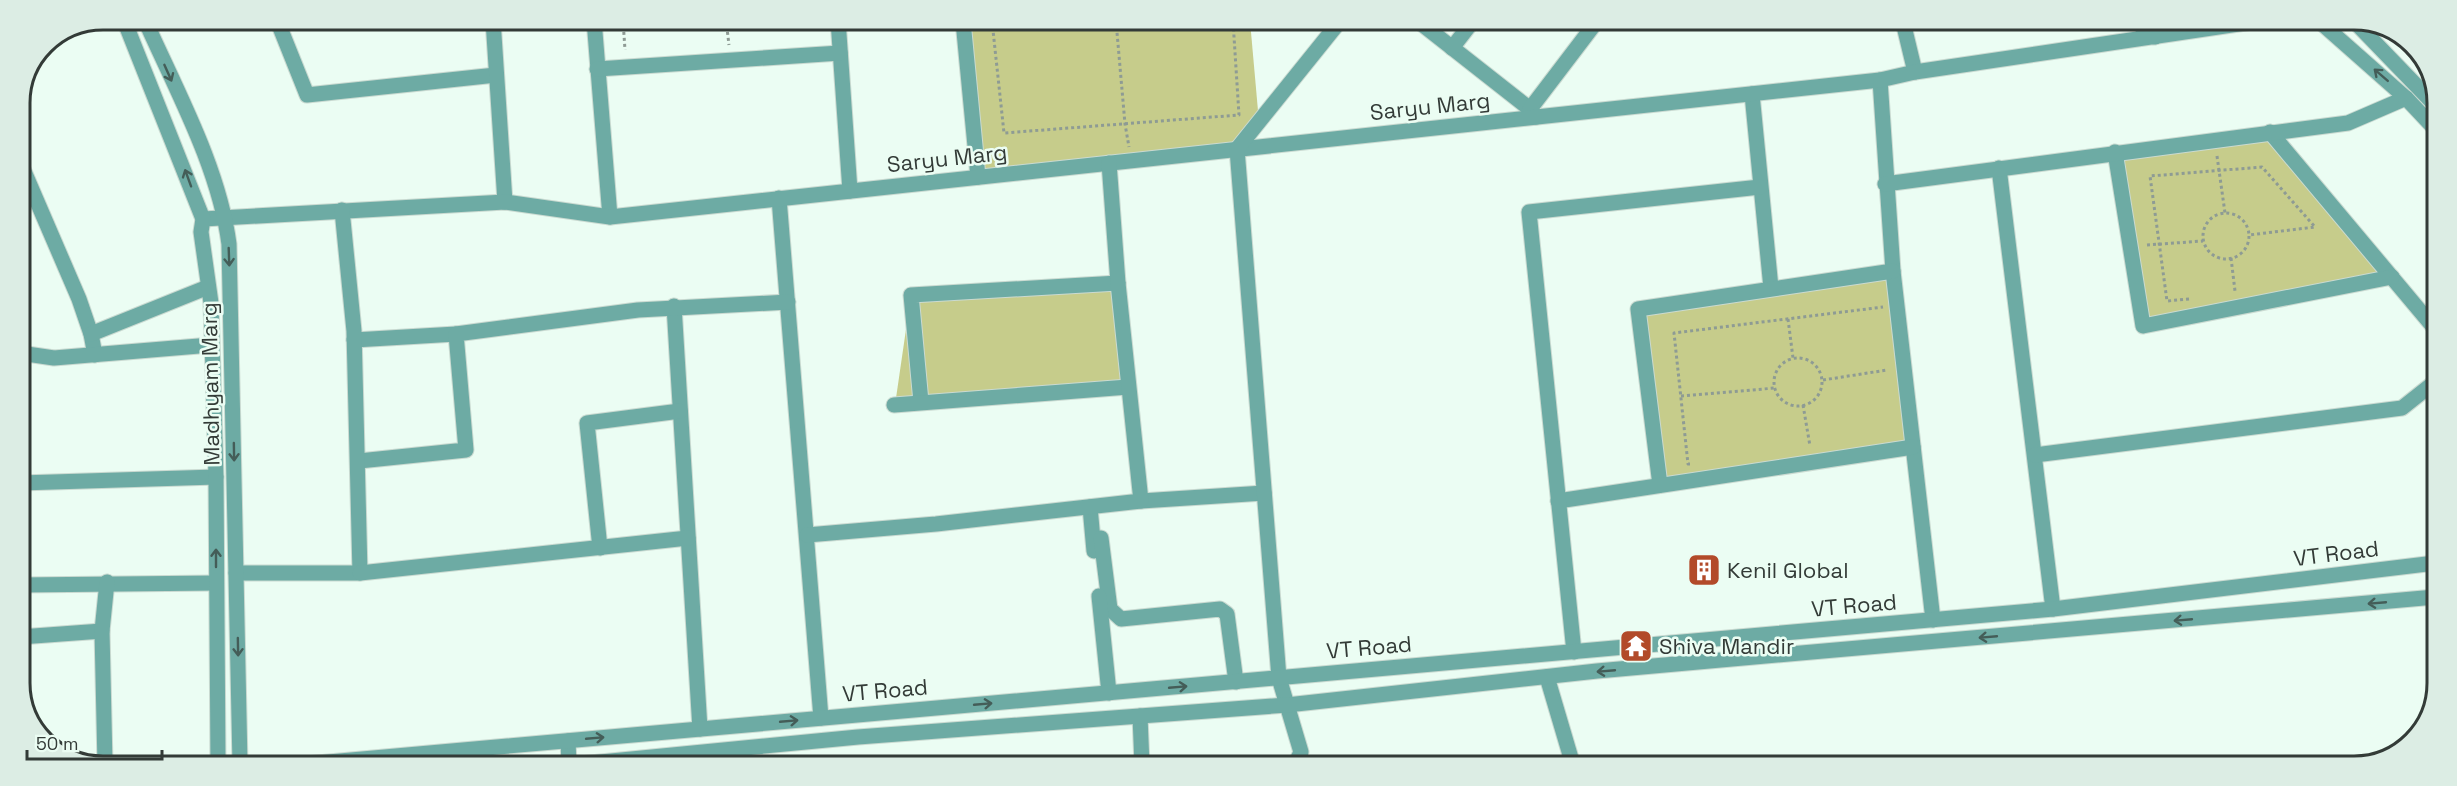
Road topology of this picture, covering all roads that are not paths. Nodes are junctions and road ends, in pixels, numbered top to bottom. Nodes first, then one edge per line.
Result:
1 (128, 30) edge
2 (149, 30) edge
3 (281, 30) edge
4 (494, 30) edge
5 (595, 30) edge
6 (839, 30) edge
7 (964, 30) edge
8 (1333, 30) edge
9 (1429, 30) edge
10 (1466, 30) edge
11 (1591, 30) edge
12 (1905, 30) edge
13 (2146, 30) edge
14 (2200, 30) edge
15 (2329, 30) edge
16 (2364, 31) edge
17 (2155, 37) junction
18 (1452, 48) junction
19 (840, 53) junction
20 (597, 69) junction
21 (1915, 72) junction
22 (496, 75) junction
23 (1880, 80) junction
24 (1752, 94) junction
25 (2427, 96) edge
26 (2406, 98) junction
27 (1533, 113) junction
28 (2427, 120) edge
29 (2270, 132) junction
30 (1237, 149) junction
31 (2115, 153) junction
32 (1109, 163) junction
33 (1999, 168) junction
34 (978, 177) junction
35 (1886, 184) junction
36 (30, 185) edge
37 (1760, 187) junction
38 (850, 191) junction
39 (779, 198) junction
40 (505, 202) junction
41 (342, 210) junction
42 (226, 217) junction
43 (610, 217) junction
44 (202, 219) junction
45 (1893, 271) junction
46 (2392, 277) junction
47 (1118, 284) junction
48 (208, 286) junction
49 (1771, 288) junction
50 (788, 302) junction
51 (674, 306) junction
52 (2427, 319) edge
53 (91, 334) junction
54 (456, 334) junction
55 (354, 340) junction
56 (211, 345) junction
57 (30, 354) edge
58 (94, 355) junction
59 (1128, 387) junction
60 (2427, 388) edge
61 (921, 402) junction
62 (894, 405) dead end
63 (680, 411) junction
64 (1913, 447) junction
65 (2035, 455) junction
66 (359, 462) junction
67 (216, 477) junction
68 (30, 483) edge
69 (1660, 485) junction
70 (1264, 493) junction
71 (1141, 501) junction
72 (1558, 501) junction
73 (1090, 507) junction
74 (807, 536) junction
75 (688, 538) junction
76 (1101, 538) dead end
77 (600, 548) junction
78 (2427, 564) edge
79 (236, 573) junction
80 (360, 573) junction
81 (107, 582) junction
82 (216, 583) junction
83 (30, 585) edge
84 (2427, 598) edge
85 (2053, 609) junction
86 (1933, 620) junction
87 (102, 631) junction
88 (30, 636) edge
89 (1574, 652) junction
90 (1547, 677) junction
91 (1279, 678) junction
92 (1236, 682) junction
93 (1109, 693) junction
94 (1287, 705) junction
95 (1140, 716) junction
96 (821, 718) junction
97 (700, 729) junction
98 (568, 741) junction
99 (105, 756) edge
100 (218, 756) edge
101 (240, 756) edge
102 (397, 756) edge
103 (569, 756) edge
104 (662, 756) edge
105 (1142, 756) edge
106 (1299, 756) edge
107 (1570, 756) edge

44 -> 1 street, Madhyam Marg
2 -> 42 street, Madhyam Marg
3 - 22 street
4 - 22 street
5 - 20 street
6 - 19 street
7 - 34 street
8 - 30 street
9 - 18 street
10 - 18 street
11 - 27 street
12 - 21 street
13 - 17 street
14 - 17 street, Saryu Marg
26 -> 15 street
16 - 25 street
17 - 21 street, Saryu Marg
18 - 27 street
19 - 20 street
19 - 38 street
20 - 43 street
21 - 23 street, Saryu Marg
22 - 40 street
23 - 24 street, Saryu Marg
23 - 35 street
24 - 27 street, Saryu Marg
24 - 37 street
26 - 28 street
26 - 29 street
27 - 30 street, Saryu Marg
29 - 31 street
29 - 46 street
30 - 32 street, Saryu Marg
30 - 70 street
31 - 33 street
31 - 46 street
32 - 34 street, Saryu Marg
32 - 47 street
33 - 35 street
33 - 65 street
34 - 38 street, Saryu Marg
35 - 45 street
36 - 53 street
37 - 49 street
37 - 72 street
38 - 39 street, Saryu Marg
39 - 43 street, Saryu Marg
39 - 50 street
40 - 41 street, Saryu Marg
40 - 43 street, Saryu Marg
41 - 42 street, Saryu Marg
41 - 55 street
42 - 44 street, Saryu Marg
42 -> 79 street, Madhyam Marg
44 - 48 street, Madhyam Marg
45 - 49 street
45 - 64 street
46 - 52 street
47 - 59 street
47 - 61 street
48 - 53 street
48 - 56 street, Madhyam Marg
49 - 69 street
50 - 51 street
50 - 74 street
51 - 54 street
51 - 63 street
53 - 58 street
54 - 55 street
54 - 66 street
55 - 66 street
56 - 58 street
56 - 67 street, Madhyam Marg
57 - 58 street
59 - 61 street
59 - 71 street
60 - 65 street
61 - 62 street
63 - 75 street
63 - 77 street
64 - 69 street
64 - 86 street
65 - 85 street
66 - 80 street
67 - 68 street
82 -> 67 street, Madhyam Marg
69 - 72 street
70 - 71 street
70 - 91 street
71 - 73 street
72 - 89 street
73 - 74 street
73 - 93 street
74 - 96 street
75 - 77 street
75 - 97 street
76 - 92 street
77 - 80 street
78 - 85 street, VT Road
79 - 80 street
79 -> 101 street, Madhyam Marg
81 - 82 street
81 - 83 street
81 - 87 street
82 - 100 street, Madhyam Marg
84 -> 90 street, VT Road
85 - 86 street, VT Road
86 - 89 street, VT Road
87 - 88 street
87 - 99 street
89 - 91 street, VT Road
90 - 94 street, VT Road
90 - 107 street
91 - 92 street, VT Road
91 - 94 street
93 -> 92 street, VT Road
96 -> 93 street, VT Road
94 - 95 street, VT Road
94 - 106 street
95 - 104 street, VT Road
95 - 105 street
97 -> 96 street, VT Road
98 -> 97 street, VT Road
98 - 102 street, VT Road
98 - 103 street

